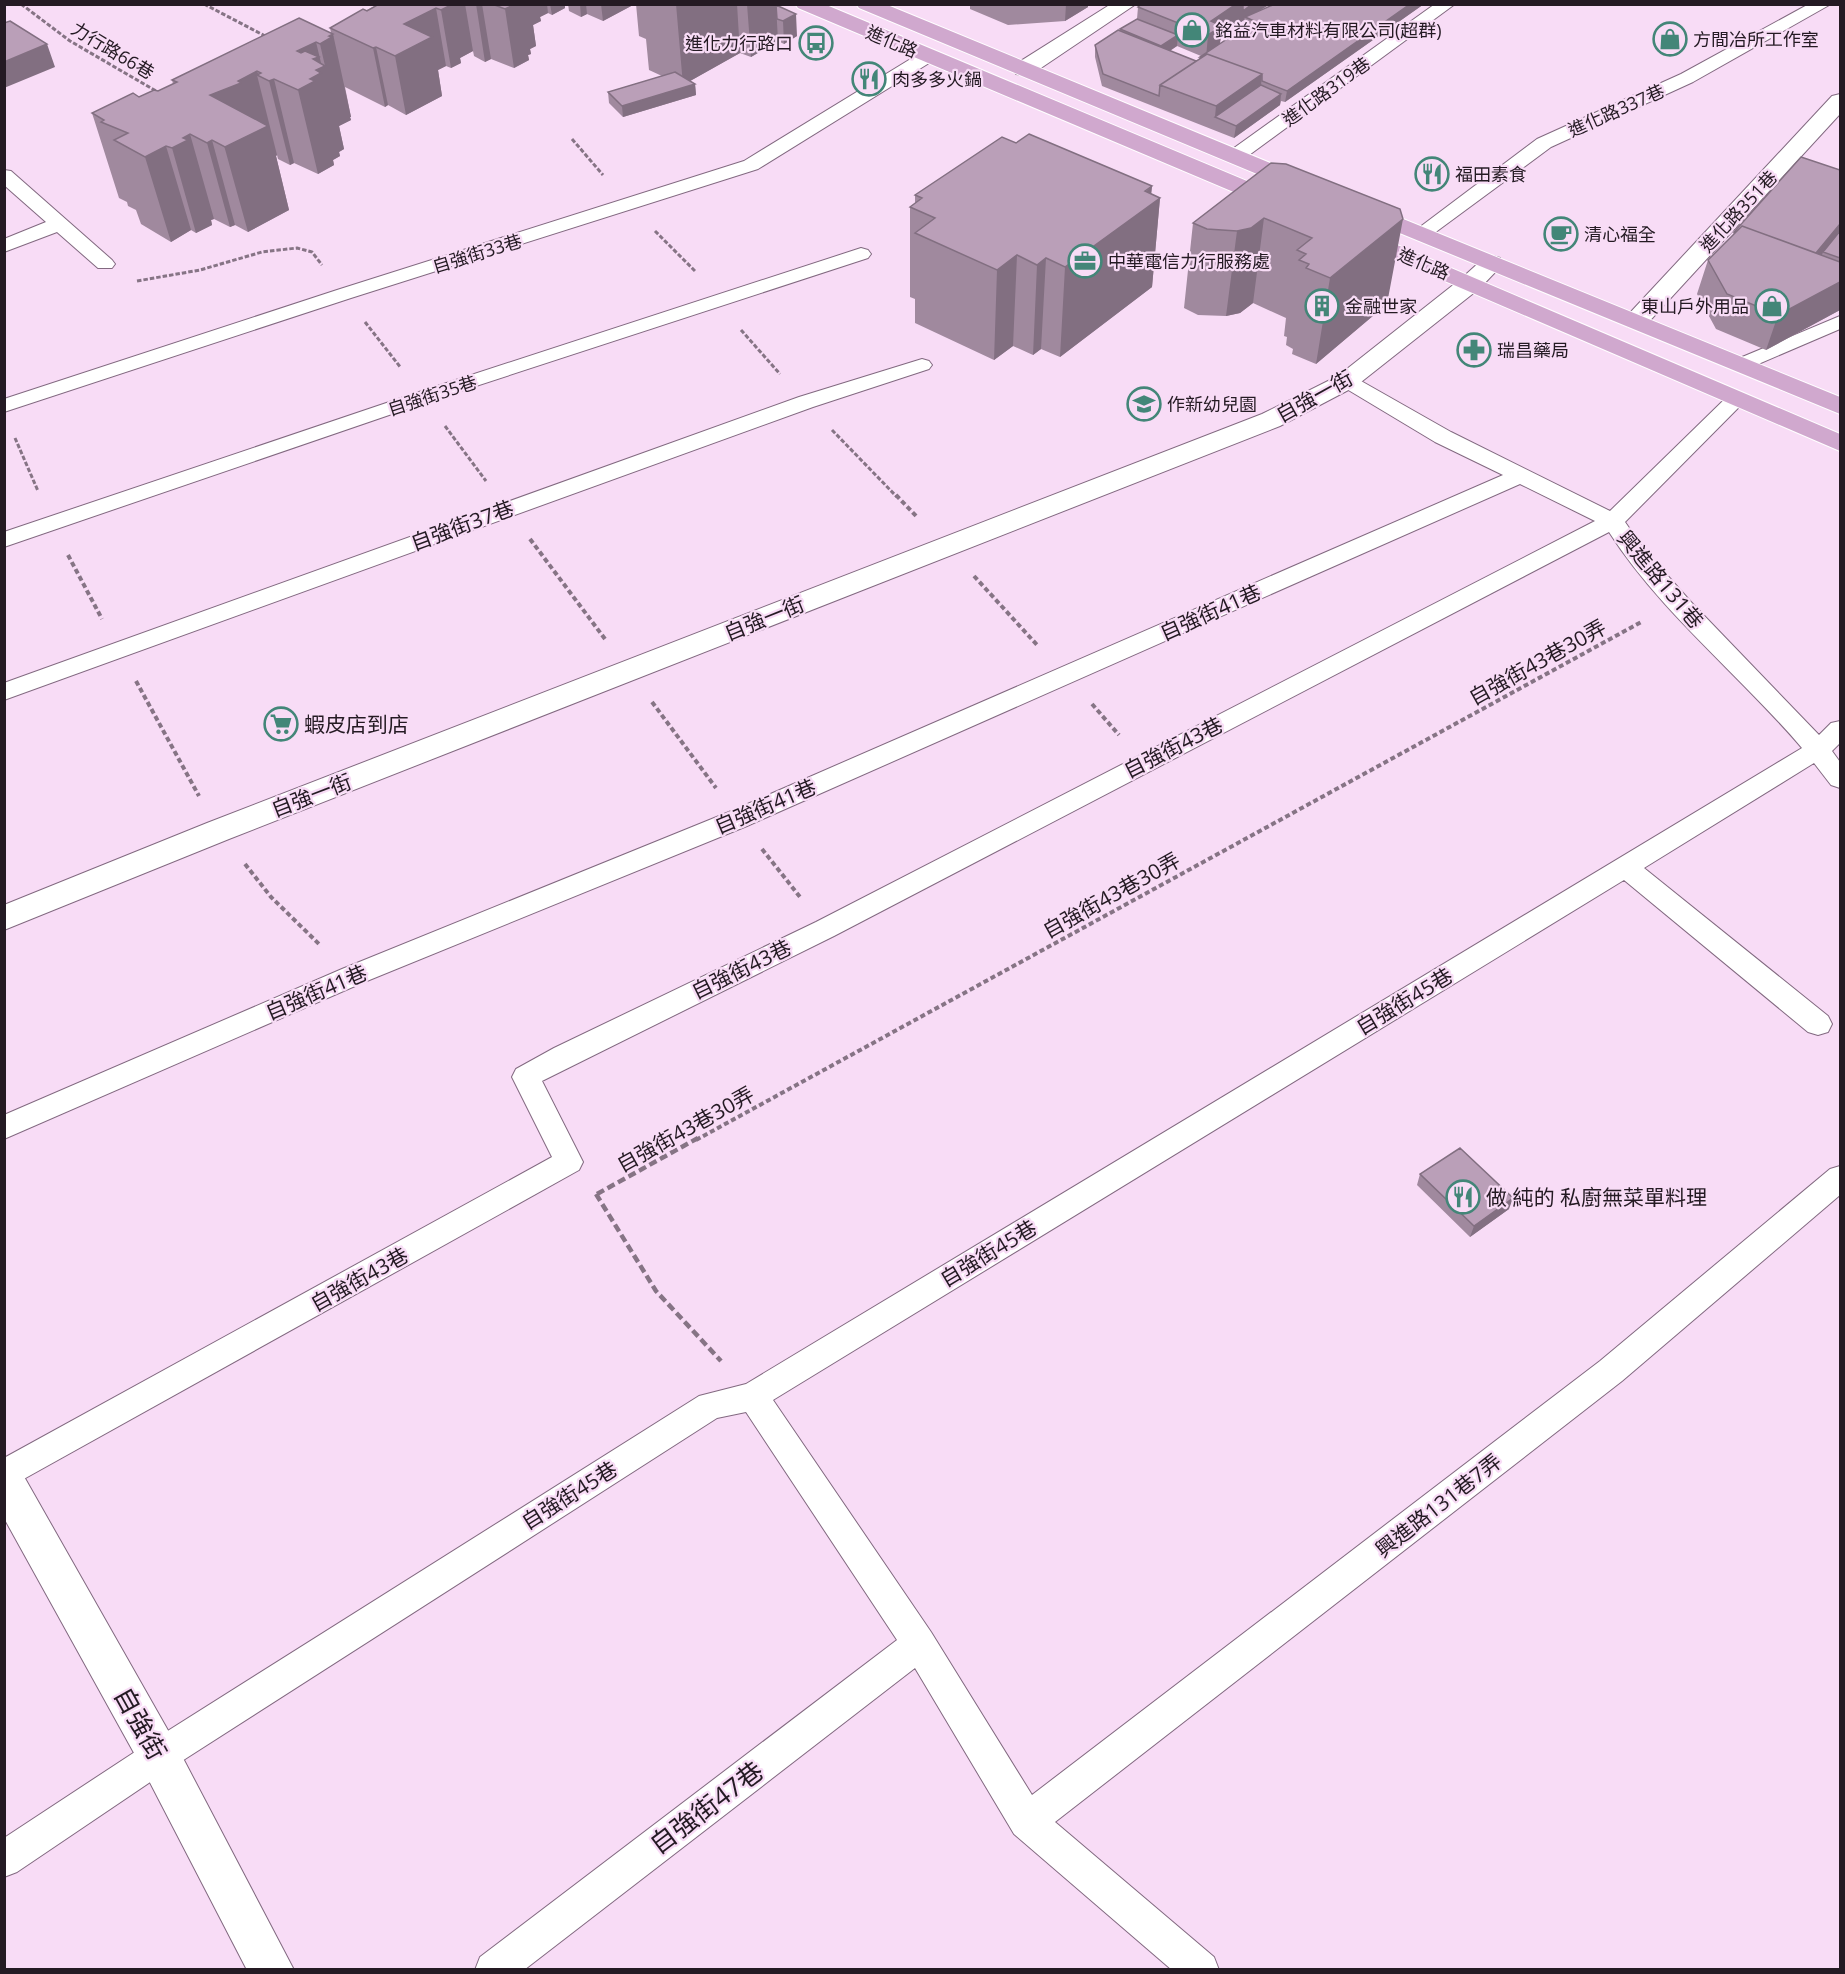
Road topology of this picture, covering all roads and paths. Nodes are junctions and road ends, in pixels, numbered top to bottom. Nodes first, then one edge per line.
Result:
1 (21, 4) edge
2 (204, 4) edge
3 (805, 4) edge
4 (866, 4) edge
5 (1126, 4) edge
6 (1447, 4) edge
7 (1813, 6) edge
8 (275, 42) edge
9 (928, 56) junction
10 (1024, 69) junction
11 (157, 92) edge
12 (1840, 101) edge
13 (572, 140) dead end
14 (1234, 158) junction
15 (5, 176) edge
16 (629, 205) junction
17 (1298, 210) edge
18 (59, 224) junction
19 (1330, 224) edge
20 (1422, 233) junction
21 (4, 246) edge
22 (861, 254) dead end
23 (1492, 263) junction
24 (105, 264) joint
25 (1471, 283) junction
26 (344, 294) junction
27 (716, 301) junction
28 (1636, 321) junction
29 (1840, 322) edge
30 (1742, 364) junction
31 (922, 365) dead end
32 (1347, 381) junction
33 (423, 397) junction
34 (1737, 398) junction
35 (806, 402) junction
36 (4, 406) edge
37 (1840, 406) edge
38 (14, 435) dead end
39 (1840, 443) edge
40 (1522, 476) junction
41 (507, 508) junction
42 (1613, 521) junction
43 (49, 525) junction
44 (4, 540) edge
45 (945, 546) junction
46 (1677, 602) junction
47 (118, 649) junction
48 (630, 672) junction
49 (1066, 675) junction
50 (4, 692) edge
51 (1840, 729) edge
52 (1819, 749) junction
53 (1143, 762) junction
54 (1840, 778) edge
55 (738, 819) junction
56 (218, 831) junction
57 (1625, 867) junction
58 (4, 918) edge
59 (825, 928) junction
60 (352, 976) junction
61 (1818, 1024) dead end
62 (4, 1128) edge
63 (569, 1162) junction
64 (1840, 1178) edge
65 (596, 1194) junction
66 (753, 1396) junction
67 (4, 1477) edge
68 (919, 1644) junction
69 (159, 1756) junction
70 (1027, 1821) junction
71 (4, 1858) edge
72 (272, 1970) edge
73 (493, 1970) edge
74 (1201, 1970) edge

1 - 11 path, 力行路66巷
2 - 8 path
3 - 9 main road, 進化路
4 - 10 main road, 進化路
5 - 10 street
6 - 14 lane, 進化路319巷
7 - 20 lane, 進化路337巷
9 - 16 lane, 自強街33巷
9 - 17 main road, 進化路
10 - 14 main road, 進化路
12 - 28 street, 進化路351巷
13 - 16 path
14 - 20 main road, 進化路
15 - 18 lane
16 - 26 lane, 自強街33巷
16 - 27 path
18 - 21 lane
18 - 24 lane
19 - 25 main road, 進化路
20 - 23 main road, 進化路
22 - 27 lane, 自強街35巷
23 - 25 street, 自強一街
23 - 28 main road, 進化路
24 - 26 path
25 - 32 street, 自強一街
25 - 34 main road, 進化路
26 - 33 path
26 - 36 lane, 自強街33巷
27 - 33 lane, 自強街35巷
27 - 35 path
28 - 30 main road, 進化路
29 - 30 lane
30 - 37 main road, 進化路
31 - 35 lane, 自強街37巷
32 - 40 lane, 興進路131巷
32 - 45 street, 自強一街
33 - 41 path
33 - 43 lane, 自強街35巷
34 - 39 main road, 進化路
34 - 42 lane, 自強街43巷
35 - 41 lane, 自強街37巷
35 - 45 path
38 - 43 path
40 - 42 lane, 興進路131巷
40 - 49 lane, 自強街41巷
41 - 47 lane, 自強街37巷
41 - 48 path
42 - 46 lane, 興進路131巷
42 - 53 lane, 自強街43巷
43 - 44 lane, 自強街35巷
43 - 47 path
45 - 48 street, 自強一街
45 - 49 path
46 - 52 lane, 興進路131巷
46 - 65 path, 自強街43巷30弄
47 - 50 lane, 自強街37巷
47 - 56 path
48 - 55 path
48 - 56 street, 自強一街
49 - 53 path
49 - 55 lane, 自強街41巷
51 - 52 lane, 自強街45巷
52 - 54 lane, 興進路131巷
52 - 57 lane, 自強街45巷
53 - 59 lane, 自強街43巷
55 - 59 path
55 - 60 lane, 自強街41巷
56 - 58 street, 自強一街
56 - 60 path
57 - 61 lane
57 - 66 lane, 自強街45巷
59 - 63 lane, 自強街43巷
60 - 62 lane, 自強街41巷
63 - 65 path
63 - 67 lane, 自強街43巷
64 - 70 lane, 興進路131巷7弄
65 - 66 path
66 - 68 lane
66 - 69 lane, 自強街45巷
67 - 69 street, 自強街
68 - 70 lane
68 - 73 lane, 自強街47巷
69 - 71 lane, 自強街45巷
69 - 72 street, 自強街
70 - 74 lane

